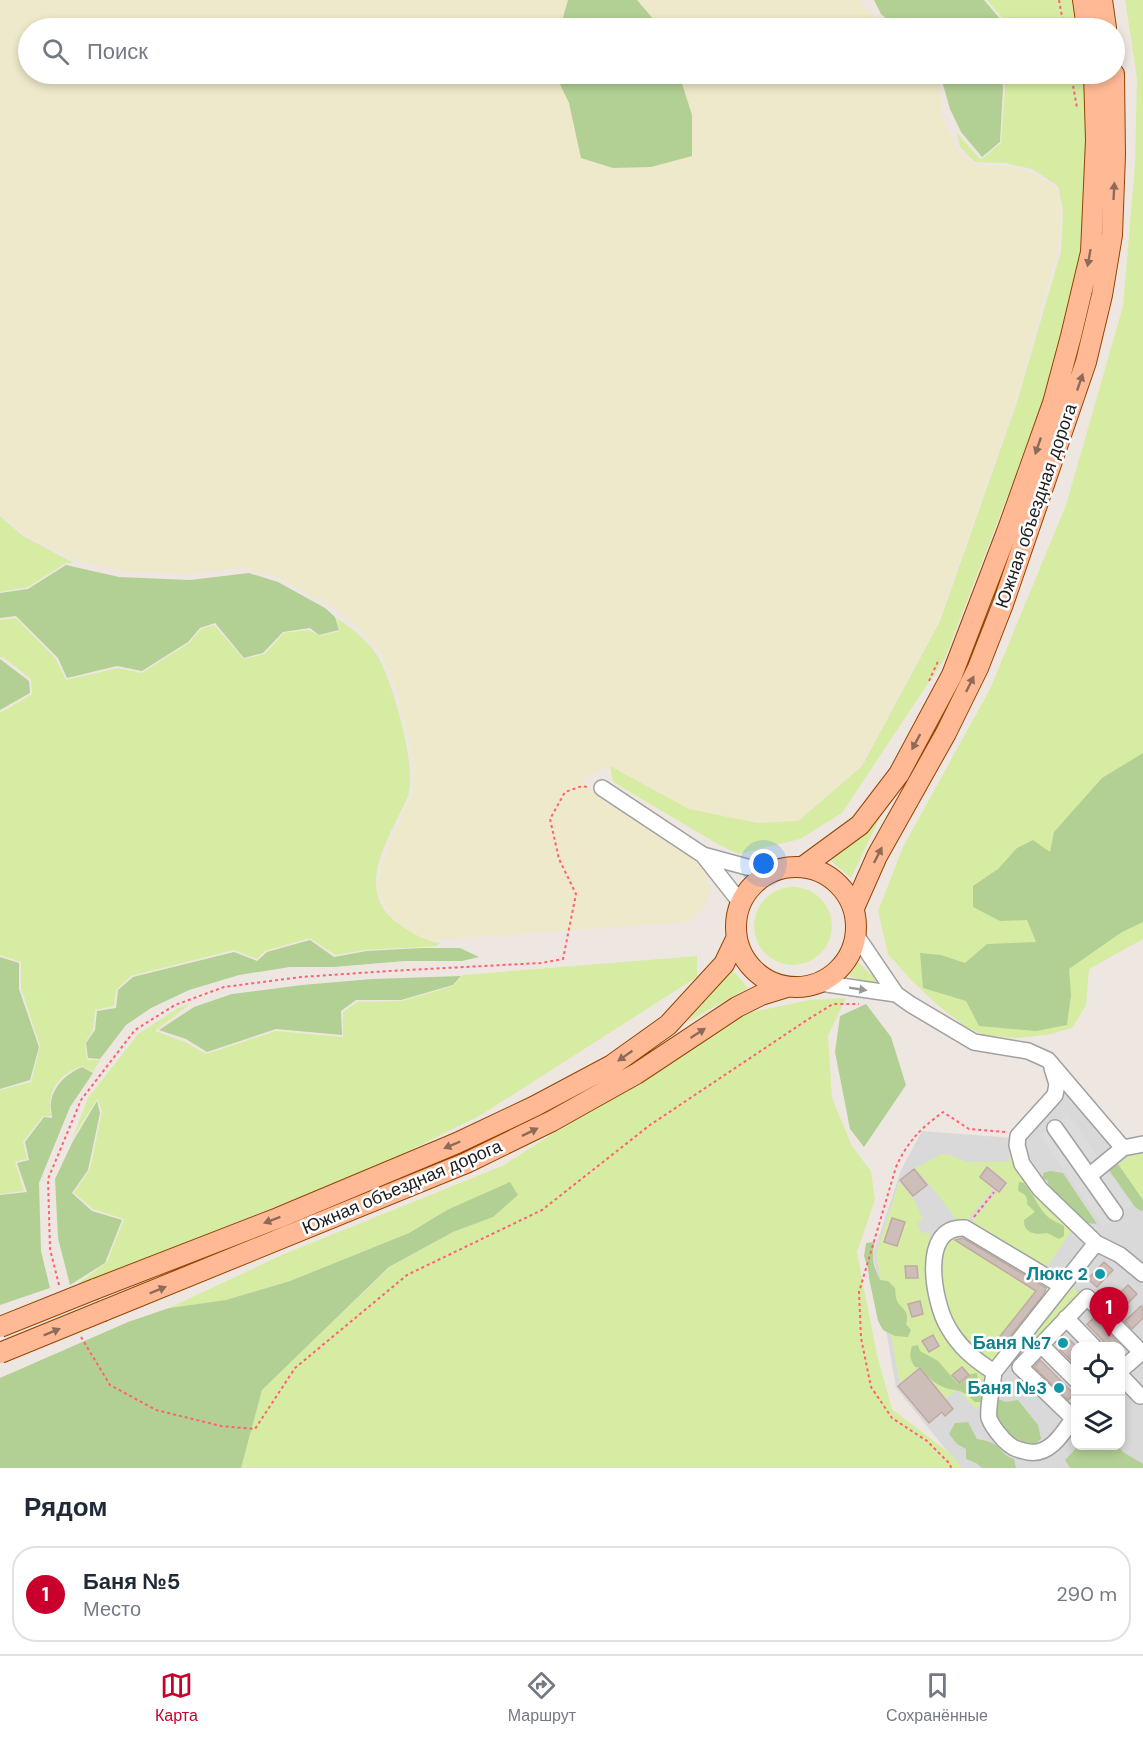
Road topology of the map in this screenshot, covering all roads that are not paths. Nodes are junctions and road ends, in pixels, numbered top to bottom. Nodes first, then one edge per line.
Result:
1 (1083, 0) edge
2 (1102, 0) edge
3 (1086, 18) edge
4 (1105, 18) edge
5 (1094, 84) edge
6 (1114, 84) edge
7 (602, 788) road end
8 (703, 855) junction
9 (804, 866) junction
10 (774, 870) junction
11 (740, 902) junction
12 (854, 908) junction
13 (856, 935) junction
14 (736, 939) junction
15 (820, 983) junction
16 (787, 987) junction
17 (896, 994) junction
18 (1048, 1060) junction
19 (1055, 1128) dead end
20 (1143, 1144) edge
21 (1123, 1148) junction
22 (1089, 1176) junction
23 (1115, 1213) dead end
24 (1096, 1243) junction
25 (191, 1251) junction
26 (198, 1274) junction
27 (1143, 1274) edge
28 (1062, 1286) junction
29 (1066, 1318) junction
30 (0, 1327) edge
31 (1088, 1342) edge
32 (1041, 1345) junction
33 (1142, 1351) edge
34 (0, 1353) edge
35 (1125, 1368) edge
36 (994, 1372) junction
37 (1071, 1375) edge
38 (1125, 1379) edge
39 (1140, 1396) dead end
40 (1071, 1413) edge
41 (1071, 1420) edge

1 - 3 main road
2 - 4 main road
5 -> 9 main road, Южная объездная дорога
12 -> 6 main road, Южная объездная дорога
7 - 8 lane
8 - 10 lane
8 - 11 lane
9 - 10 main road
9 - 12 main road
10 - 11 main road
11 - 14 main road
12 - 13 main road
13 - 15 main road
13 - 17 lane
14 - 16 main road
14 -> 25 main road, Южная объездная дорога
15 - 16 main road
15 -> 17 lane
26 -> 16 main road, Южная объездная дорога
17 - 18 lane
18 - 21 lane
18 - 24 lane
19 - 22 lane
20 - 21 lane
21 - 22 lane
22 - 23 lane
24 - 27 lane
24 - 28 lane
25 - 26 main road
25 - 30 main road, Южная объездная дорога, bridge
34 -> 26 main road, Южная объездная дорога, bridge
28 - 36 lane
28 - 36 lane
29 - 31 lane
29 - 32 lane
29 - 33 lane
32 - 37 lane
32 - 40 lane
33 - 35 lane
36 - 41 lane
38 - 39 lane

